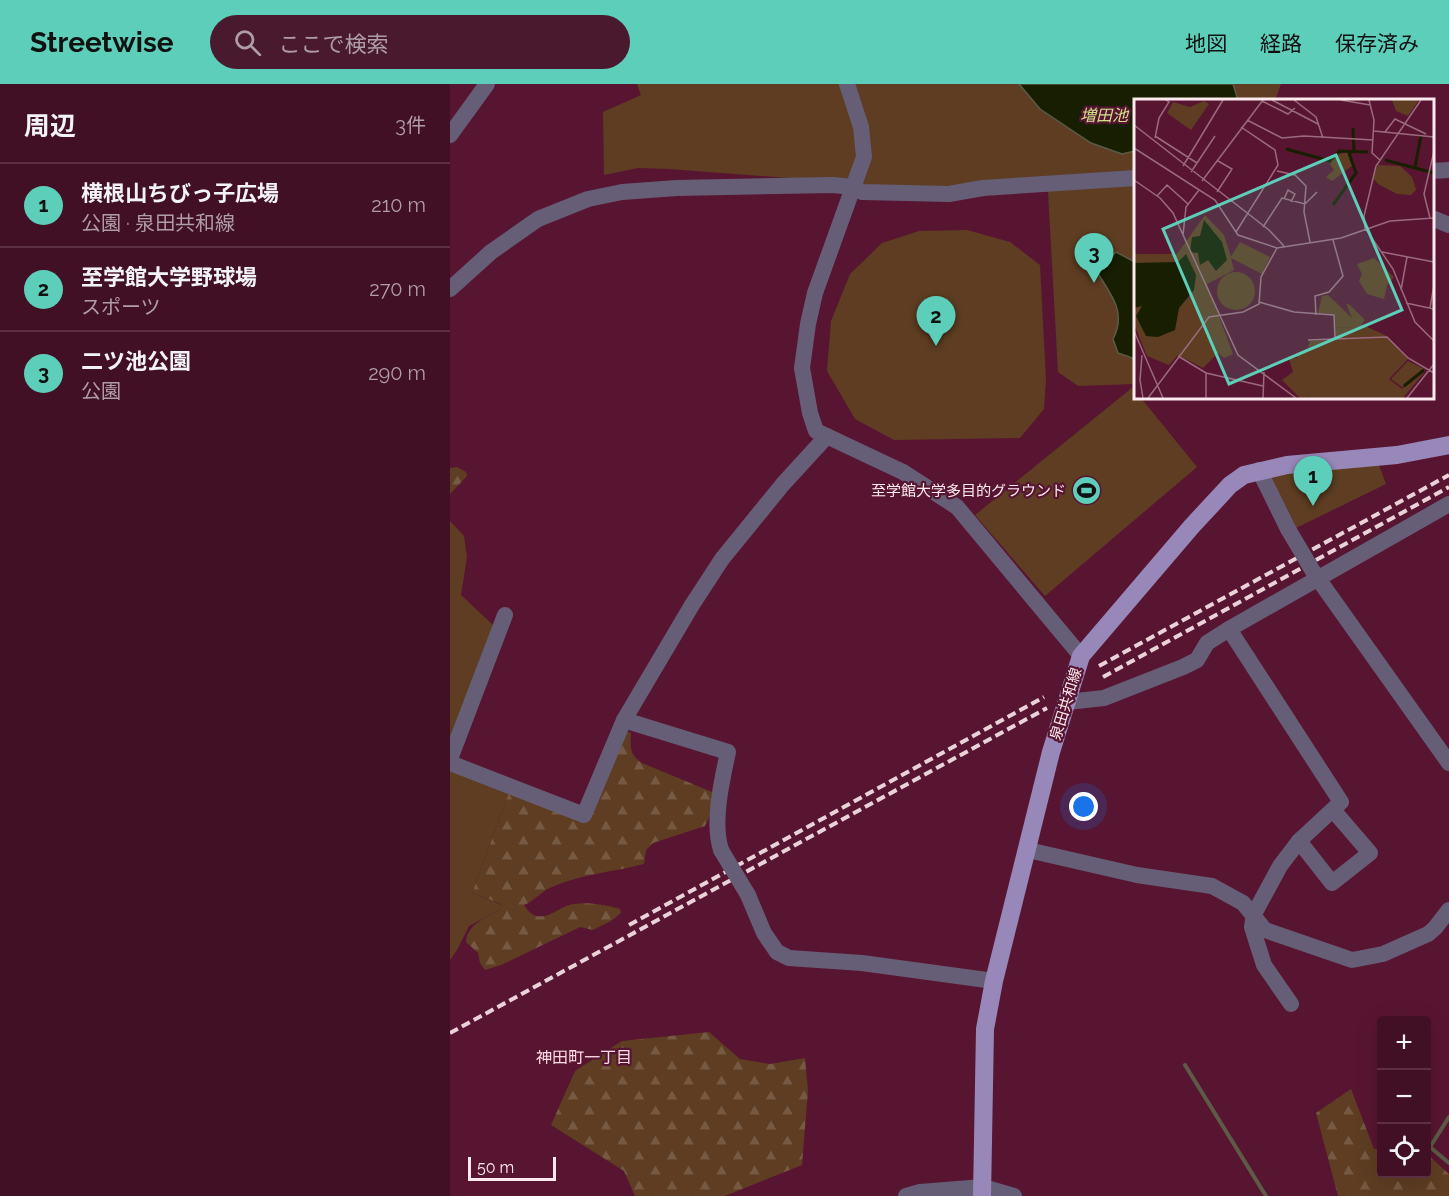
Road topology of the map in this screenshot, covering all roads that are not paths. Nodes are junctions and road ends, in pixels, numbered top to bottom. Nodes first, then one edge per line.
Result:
1 (487, 84) edge
2 (847, 84) edge
3 (450, 135) edge
4 (1449, 170) edge
5 (1434, 171) edge
6 (1134, 178) edge
7 (853, 187) junction
8 (1434, 219) edge
9 (1449, 225) edge
10 (450, 289) edge
11 (827, 436) junction
12 (1449, 445) edge
13 (1259, 470) junction
14 (1449, 504) edge
15 (1316, 576) junction
16 (505, 615) dead end
17 (1229, 629) junction
18 (1081, 656) junction
19 (1067, 702) junction
20 (624, 720) junction
21 (450, 761) edge
22 (1449, 763) edge
23 (1333, 810) junction
24 (1299, 840) junction
25 (1028, 850) junction
26 (1449, 910) edge
27 (1254, 914) junction
28 (994, 981) junction
29 (1291, 1004) dead end
30 (982, 1192) edge
31 (906, 1196) edge
32 (1014, 1196) edge

1 - 3 street
2 - 7 street
4 - 5 street
6 - 7 street
7 - 10 street
7 - 11 street
8 - 9 street
11 - 18 street
11 - 20 street
12 - 13 main road, 泉田共和線
13 - 15 street, bridge
13 - 18 main road, 泉田共和線
14 - 15 street
15 - 17 street
15 - 22 street
16 - 21 street
17 - 19 street
17 - 23 street
18 - 19 main road, 泉田共和線
19 - 25 main road, 泉田共和線
20 - 21 street
20 - 28 street, bridge
23 - 24 street
23 - 24 street
24 - 27 street
25 - 27 street
25 - 28 main road, 泉田共和線
26 - 27 street
27 - 29 street
28 - 30 main road, 泉田共和線
30 - 31 street
30 - 32 street

